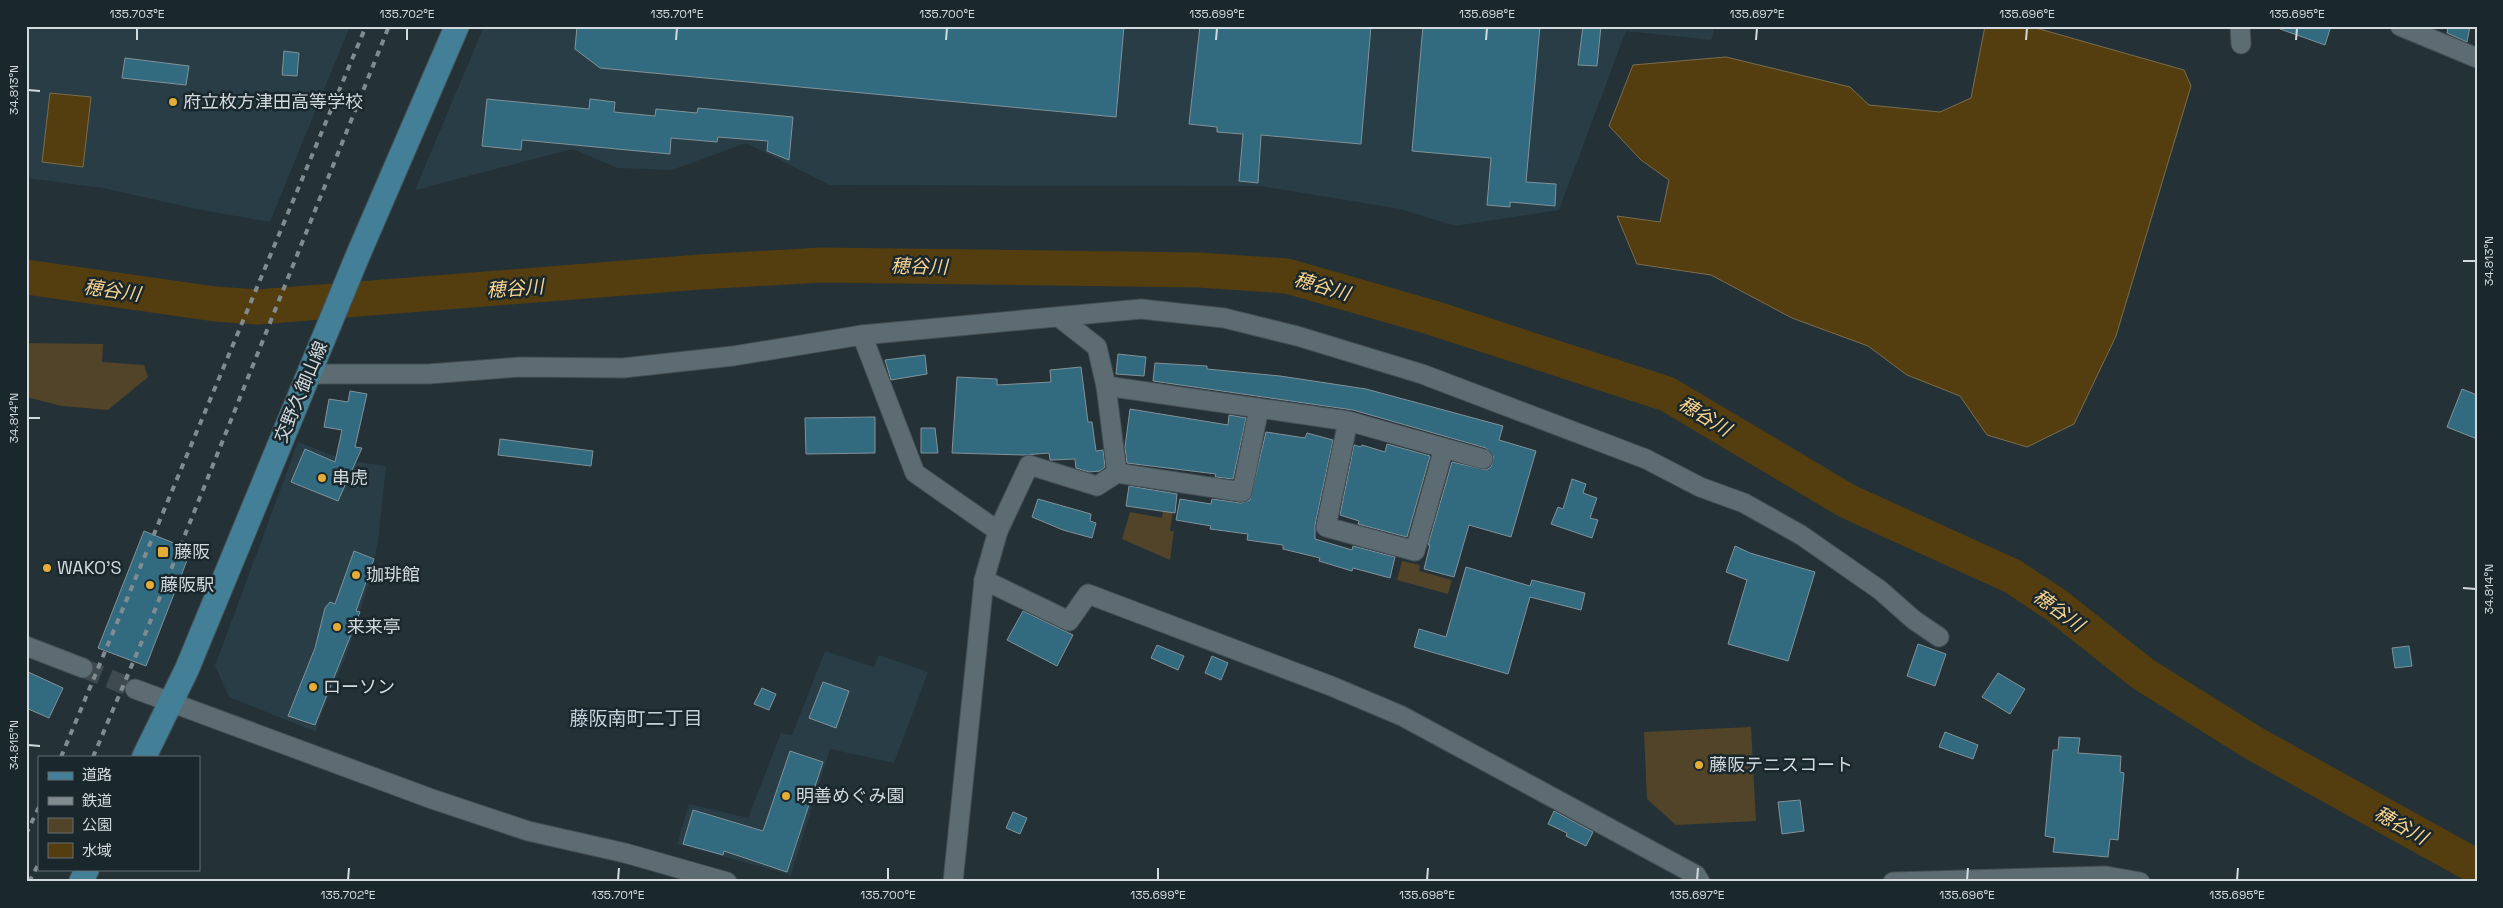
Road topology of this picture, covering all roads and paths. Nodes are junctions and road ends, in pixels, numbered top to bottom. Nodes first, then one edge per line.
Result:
1 (457, 26) edge
2 (2404, 27) edge
3 (2477, 58) edge
4 (1060, 318) junction
5 (862, 335) junction
6 (308, 374) junction
7 (1106, 386) junction
8 (1259, 408) junction
9 (1348, 421) junction
10 (1444, 448) junction
11 (1483, 460) dead end
12 (1117, 474) junction
13 (998, 531) junction
14 (984, 580) junction
15 (1939, 637) dead end
16 (26, 646) edge
17 (83, 668) tunnel mouth
18 (135, 688) tunnel mouth
19 (172, 702) junction
20 (145, 756) edge
21 (87, 870) edge
22 (81, 882) edge
23 (727, 882) edge
24 (953, 882) edge
25 (1700, 882) edge
26 (1893, 882) edge
27 (2140, 882) edge

1 - 6 main road, 交野久御山線
2 - 3 street
4 - 5 street
4 - 7 street
4 - 15 street
5 - 6 street
5 - 13 street
6 - 19 main road, 交野久御山線
7 - 8 street
7 - 12 street
8 - 9 street
8 - 12 street
9 - 10 street
9 - 10 street
10 - 11 street
12 - 13 street
13 - 14 street
14 - 24 street
14 - 25 street
16 - 17 street
18 - 19 street
19 - 20 main road, 交野久御山線
19 - 23 street
21 - 22 main road
26 - 27 street

